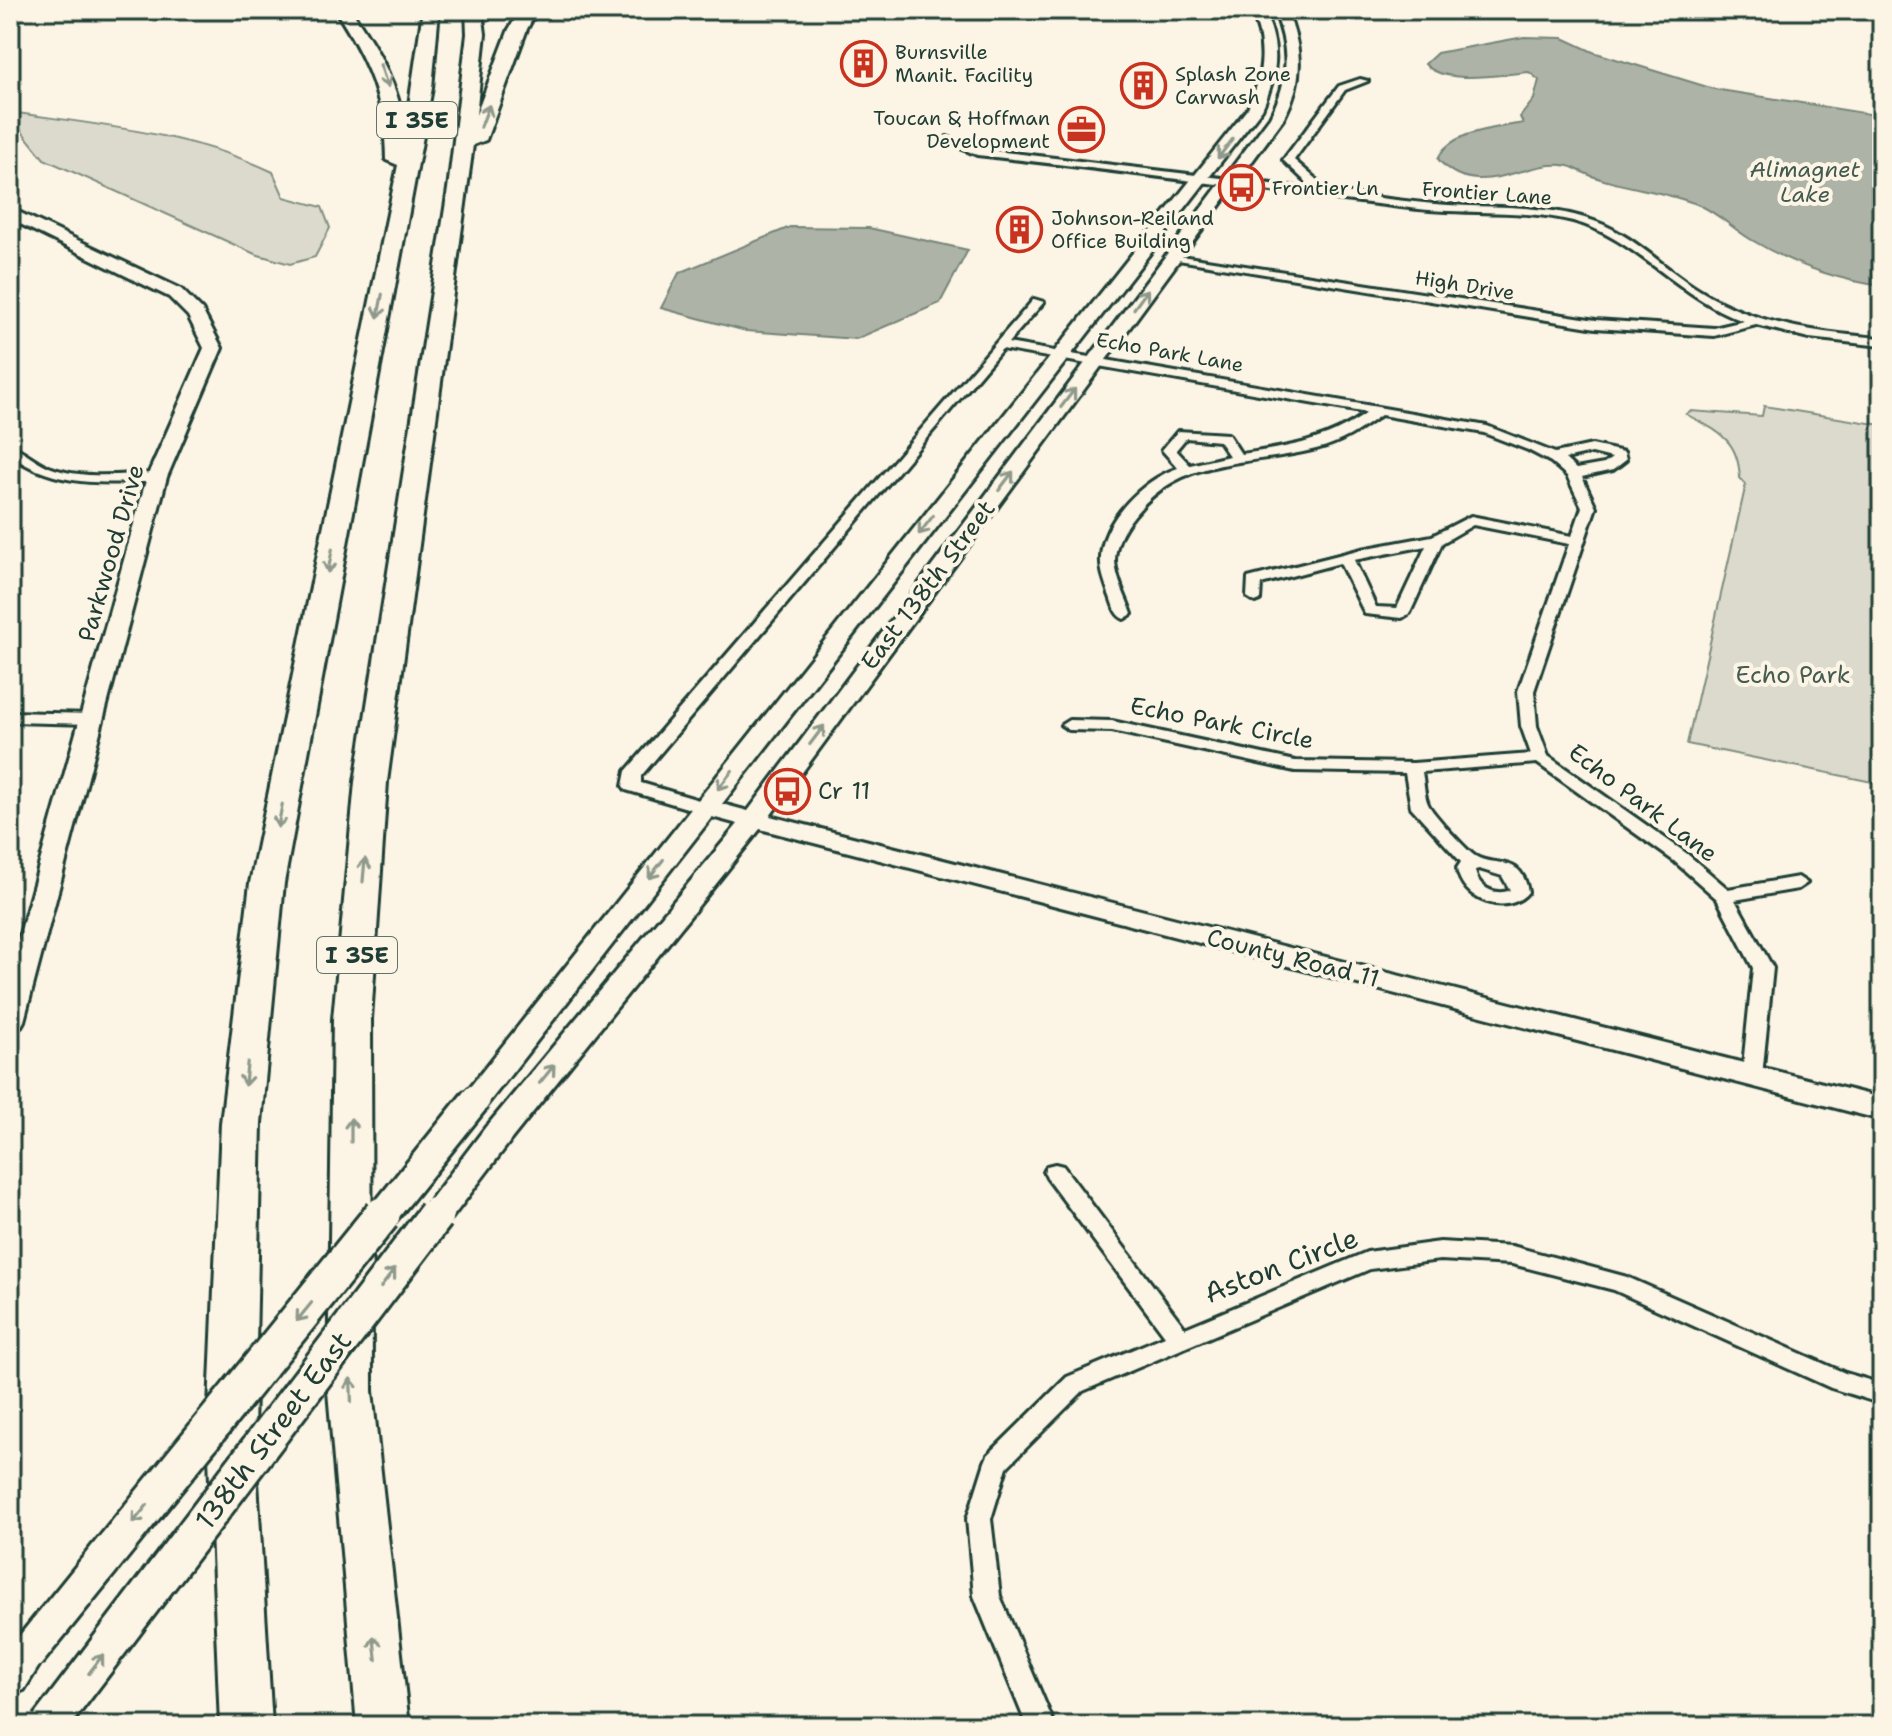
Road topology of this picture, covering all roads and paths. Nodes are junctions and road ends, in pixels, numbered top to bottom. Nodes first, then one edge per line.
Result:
1 (343, 10) edge
2 (431, 10) edge
3 (474, 10) edge
4 (529, 10) edge
5 (1257, 10) edge
6 (1280, 10) edge
7 (1363, 81) dead end
8 (947, 140) dead end
9 (1203, 176) junction
10 (1230, 179) junction
11 (458, 189) junction
12 (1309, 190) junction
13 (10, 213) edge
14 (395, 230) junction
15 (1172, 256) junction
16 (1038, 302) dead end
17 (1752, 323) junction
18 (1882, 342) edge
19 (999, 345) junction
20 (1062, 355) junction
21 (1096, 361) junction
22 (1377, 412) junction
23 (10, 449) edge
24 (1237, 458) junction
25 (1550, 458) junction
26 (1186, 469) junction
27 (1574, 474) junction
28 (157, 477) junction
29 (1436, 540) junction
30 (1577, 541) junction
31 (1345, 557) junction
32 (1255, 597) dead end
33 (1124, 614) dead end
34 (10, 717) edge
35 (92, 719) junction
36 (1069, 725) dead end
37 (1541, 758) junction
38 (1413, 768) junction
39 (703, 807) junction
40 (754, 820) junction
41 (1472, 863) dead end
42 (1798, 883) dead end
43 (1724, 896) junction
44 (10, 1021) edge
45 (1752, 1076) junction
46 (476, 1099) joint
47 (1882, 1109) edge
48 (498, 1134) joint
49 (1055, 1172) dead end
50 (1180, 1338) junction
51 (1882, 1394) edge
52 (19, 1665) edge
53 (48, 1726) edge
54 (246, 1726) edge
55 (383, 1726) edge
56 (1041, 1726) edge

1 -> 14 highway
2 - 14 highway, I 35E
3 - 11 highway, I 35E
11 -> 4 highway
5 -> 9 main road, East 138th Street
6 - 10 main road, East 138th Street
7 - 12 street
8 - 9 street, Frontier Lane
9 - 10 street, Frontier Lane
9 - 20 main road, East 138th Street
10 - 12 street, Frontier Lane
10 - 15 main road, East 138th Street
55 -> 11 highway, I 35E
12 - 17 street, Frontier Lane
13 - 28 main road, Parkwood Drive
14 -> 54 highway, I 35E
15 - 17 street, High Drive
21 -> 15 main road, East 138th Street
16 - 19 street
17 - 18 street, Frontier Lane
19 - 20 street, Echo Park Lane
19 - 39 street
20 - 21 street, Echo Park Lane
20 -> 39 main road, East 138th Street
21 - 22 street, Echo Park Lane
40 -> 21 main road, East 138th Street
22 - 24 street
22 - 25 street, Echo Park Lane
23 - 28 street
24 - 26 street
24 - 26 street
25 - 27 street, Echo Park Lane
25 - 27 street
26 - 33 street
27 - 30 street, Echo Park Lane
28 - 35 main road, Parkwood Drive
29 - 30 street
29 - 31 street
29 - 31 street
30 - 37 street, Echo Park Lane
31 - 32 street
34 - 35 street
35 - 44 main road, Parkwood Drive
36 - 38 street, Echo Park Circle
37 - 38 street, Echo Park Circle
37 - 43 street, Echo Park Lane
38 - 41 street
39 - 40 main road, County Road 11
39 -> 46 main road, East 138th Street
40 - 45 main road, County Road 11
48 -> 40 main road, East 138th Street
42 - 43 street, Echo Park Lane
43 - 45 street, Echo Park Lane
45 - 47 main road, County Road 11
46 -> 52 main road, 138th Street East, bridge
53 -> 48 main road, 138th Street East, bridge
49 - 50 street
50 - 51 street, Aston Circle
50 - 56 street, Aston Circle

